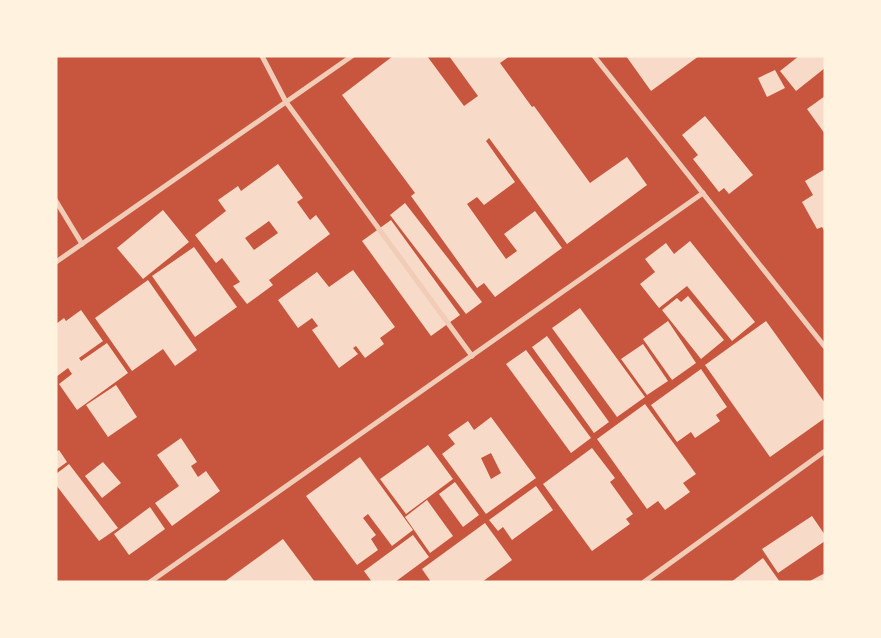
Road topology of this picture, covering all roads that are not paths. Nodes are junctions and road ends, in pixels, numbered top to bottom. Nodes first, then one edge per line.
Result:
1 (262, 56) edge
2 (352, 56) edge
3 (594, 56) edge
4 (286, 102) junction
5 (703, 193) junction
6 (56, 201) edge
7 (82, 244) junction
8 (56, 262) edge
9 (825, 347) edge
10 (472, 356) junction
11 (825, 451) edge
12 (150, 582) edge
13 (644, 582) edge

1 - 4 street
2 - 4 street
3 - 5 street
4 - 7 street
4 - 10 street
5 - 9 street
5 - 10 street
6 - 7 street
7 - 8 street
10 - 12 street
11 - 13 street

